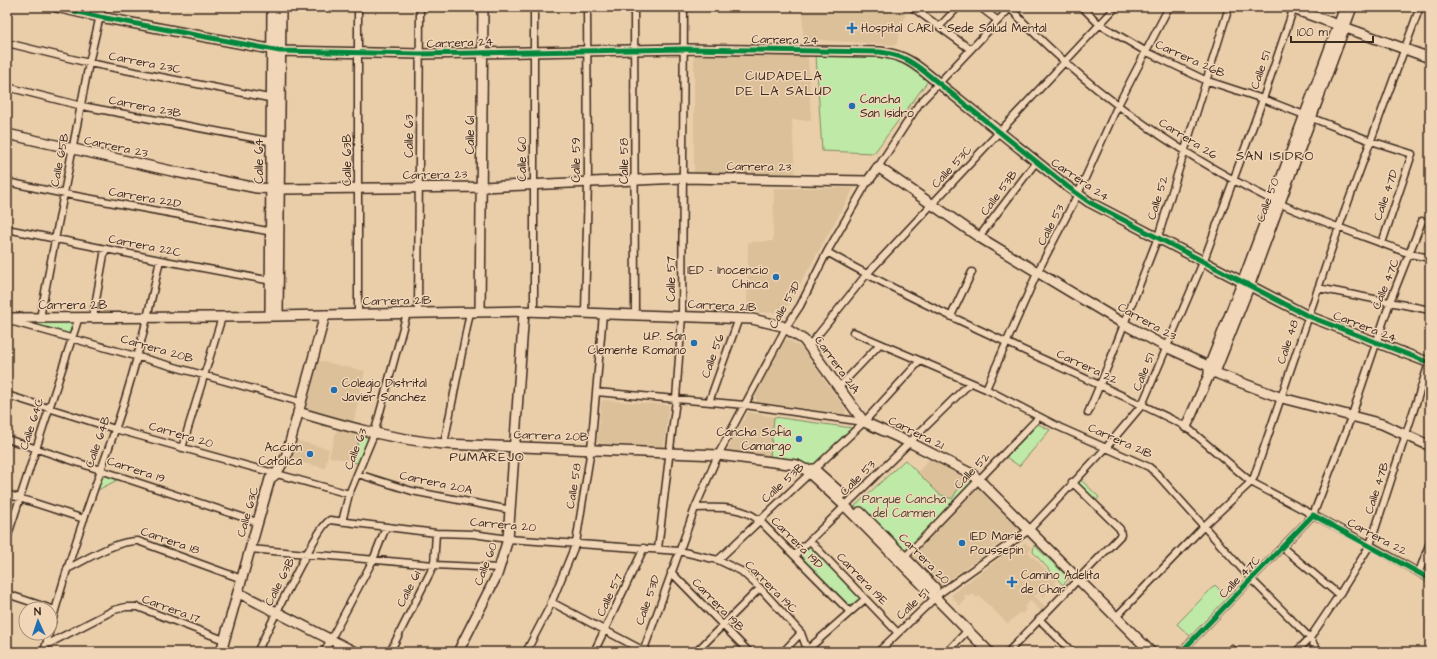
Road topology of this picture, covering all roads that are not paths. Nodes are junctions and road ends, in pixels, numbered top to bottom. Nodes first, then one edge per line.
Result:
1 (56, 7) edge
2 (102, 7) edge
3 (272, 7) edge
4 (281, 7) edge
5 (358, 7) edge
6 (420, 7) edge
7 (482, 7) edge
8 (534, 7) edge
9 (587, 7) edge
10 (634, 7) edge
11 (684, 7) edge
12 (912, 7) edge
13 (958, 7) edge
14 (980, 7) edge
15 (1010, 7) edge
16 (1082, 7) edge
17 (1116, 7) edge
18 (1169, 7) edge
19 (1229, 7) edge
20 (1345, 7) edge
21 (1352, 7) edge
22 (1420, 7) edge
23 (1291, 8) edge
24 (919, 9) edge
25 (100, 17) junction
26 (997, 20) junction
27 (1099, 24) junction
28 (940, 26) junction
29 (1341, 26) junction
30 (7, 43) edge
31 (684, 49) junction
32 (970, 49) junction
33 (1406, 49) junction
34 (634, 50) junction
35 (276, 51) junction
36 (587, 51) junction
37 (1146, 51) junction
38 (482, 52) junction
39 (534, 52) junction
40 (358, 53) junction
41 (420, 54) junction
42 (1430, 58) edge
43 (1064, 61) junction
44 (89, 63) junction
45 (1205, 80) junction
46 (938, 82) junction
47 (7, 87) edge
48 (1263, 98) junction
49 (276, 99) junction
50 (82, 106) junction
51 (1117, 106) junction
52 (1308, 116) junction
53 (1000, 130) junction
54 (7, 134) edge
55 (1371, 141) junction
56 (275, 142) junction
57 (73, 150) junction
58 (1184, 151) junction
59 (1412, 154) joint
60 (1036, 162) junction
61 (878, 167) junction
62 (682, 178) junction
63 (635, 179) junction
64 (1234, 180) junction
65 (588, 181) junction
66 (868, 181) junction
67 (7, 182) edge
68 (534, 184) junction
69 (358, 187) junction
70 (482, 187) junction
71 (419, 188) junction
72 (275, 189) junction
73 (65, 194) junction
74 (1078, 194) junction
75 (1276, 201) junction
76 (931, 205) junction
77 (1422, 221) dead end
78 (1339, 227) junction
79 (7, 229) edge
80 (275, 233) junction
81 (979, 237) junction
82 (1158, 237) junction
83 (56, 238) junction
84 (1382, 243) junction
85 (104, 249) junction
86 (827, 252) junction
87 (1410, 254) junction
88 (1430, 258) edge
89 (160, 260) junction
90 (1204, 260) junction
91 (1038, 271) junction
92 (972, 272) dead end
93 (866, 275) junction
94 (274, 281) junction
95 (1247, 282) junction
96 (1318, 288) junction
97 (1390, 302) junction
98 (1430, 310) edge
99 (480, 311) junction
100 (529, 311) junction
101 (470, 312) junction
102 (407, 313) junction
103 (418, 313) junction
104 (585, 313) junction
105 (358, 314) junction
106 (603, 314) junction
107 (325, 315) junction
108 (635, 315) junction
109 (274, 316) junction
110 (682, 316) junction
111 (951, 316) junction
112 (1308, 316) junction
113 (78, 317) junction
114 (93, 317) junction
115 (148, 317) junction
116 (222, 317) junction
117 (40, 318) junction
118 (739, 318) junction
119 (7, 319) edge
120 (1124, 324) junction
121 (786, 328) junction
122 (853, 332) dead end
123 (72, 338) junction
124 (1376, 342) junction
125 (1008, 343) junction
126 (880, 344) junction
127 (809, 346) junction
128 (1166, 347) junction
129 (136, 356) junction
130 (919, 362) junction
131 (1430, 362) edge
132 (1211, 371) junction
133 (204, 375) junction
134 (970, 383) junction
135 (1100, 385) junction
136 (839, 387) junction
137 (986, 389) junction
138 (596, 392) junction
139 (7, 395) edge
140 (1282, 398) junction
141 (676, 399) junction
142 (300, 402) junction
143 (708, 402) junction
144 (744, 405) junction
145 (1142, 405) junction
146 (49, 409) junction
147 (298, 412) junction
148 (1088, 412) dead end
149 (1352, 415) junction
150 (1039, 417) junction
151 (864, 422) junction
152 (1186, 427) junction
153 (115, 429) junction
154 (374, 434) junction
155 (1406, 434) junction
156 (7, 439) edge
157 (910, 442) junction
158 (444, 444) junction
159 (1430, 446) edge
160 (514, 447) junction
161 (36, 448) junction
162 (182, 448) junction
163 (1105, 448) junction
164 (591, 449) junction
165 (670, 453) junction
166 (718, 455) junction
167 (100, 470) junction
168 (810, 471) junction
169 (276, 474) junction
170 (358, 474) junction
171 (978, 480) junction
172 (1072, 482) junction
173 (1251, 482) junction
174 (7, 494) edge
175 (349, 494) junction
176 (20, 498) junction
177 (848, 504) junction
178 (695, 508) junction
179 (511, 510) junction
180 (1313, 515) junction
181 (84, 519) junction
182 (759, 520) junction
183 (258, 522) junction
184 (342, 522) junction
185 (325, 524) joint
186 (1204, 526) junction
187 (386, 527) junction
188 (1029, 530) junction
189 (436, 533) junction
190 (7, 538) edge
191 (508, 539) junction
192 (810, 541) junction
193 (1430, 542) edge
194 (576, 543) junction
195 (1370, 545) junction
196 (1282, 547) junction
197 (644, 548) junction
198 (250, 549) junction
199 (658, 549) junction
200 (679, 551) junction
201 (307, 554) junction
202 (795, 555) junction
203 (906, 557) junction
204 (373, 560) junction
205 (718, 560) junction
206 (434, 565) junction
207 (68, 568) junction
208 (500, 568) junction
209 (671, 572) junction
210 (1419, 572) junction
211 (1078, 579) junction
212 (1251, 579) junction
213 (1430, 579) edge
214 (242, 580) junction
215 (760, 588) junction
216 (239, 593) junction
217 (7, 594) edge
218 (938, 595) junction
219 (1339, 595) junction
220 (865, 599) junction
221 (28, 601) edge
222 (58, 601) edge
223 (551, 602) junction
224 (277, 612) junction
225 (850, 612) junction
226 (1116, 617) junction
227 (1040, 619) junction
228 (723, 626) junction
229 (968, 630) junction
230 (605, 632) junction
231 (898, 633) junction
232 (801, 634) junction
233 (1310, 638) junction
234 (330, 639) junction
235 (224, 640) junction
236 (47, 641) edge
237 (46, 645) junction
238 (808, 651) edge
239 (44, 652) edge
240 (221, 652) edge
241 (257, 652) edge
242 (324, 652) edge
243 (355, 652) edge
244 (390, 652) edge
245 (458, 652) edge
246 (526, 652) edge
247 (594, 652) edge
248 (644, 652) edge
249 (696, 652) edge
250 (749, 652) edge
251 (783, 652) edge
252 (878, 652) edge
253 (947, 652) edge
254 (990, 652) edge
255 (997, 652) edge
256 (1008, 652) edge
257 (1072, 652) edge
258 (1151, 652) edge
259 (1181, 652) edge
260 (1296, 652) edge
261 (1318, 652) edge

1 - 25 street, Carrera 24
2 - 25 street, Calle 65B
3 - 35 street, Calle 64
4 - 35 street, Calle 64
5 - 40 street, Calle 63B
6 - 41 street, Calle 63
7 - 38 street, Calle 61
8 - 39 street, Calle 60
9 - 36 street, Calle 59
10 - 34 street, Calle 58
11 - 31 street, Calle 57
12 - 24 street
13 - 28 street
14 - 26 street
15 - 26 street, Calle 53D
15 - 43 street, Carrera 26
16 - 27 street, Carrera 26B
17 - 27 street, Calle 53C
18 - 37 street, Calle 53
19 - 45 street, Calle 52
20 - 29 street, Calle 50
21 - 29 street, Calle 50
22 - 33 street, Calle 48
23 - 29 street
23 - 48 street, Calle 51
24 - 28 street
25 - 35 street, Carrera 24
25 - 44 street, Calle 65B
26 - 32 street, Calle 53D
27 - 37 street, Carrera 26B
27 - 43 street, Calle 53C
28 - 32 street
29 - 33 street
29 - 52 street, Calle 50
30 - 44 street, Carrera 23C
31 - 34 street, Carrera 24
31 - 46 street, Carrera 24
31 - 62 street, Calle 57
32 - 46 street, Calle 53D
33 - 42 street
33 - 55 street, Calle 48
34 - 36 street, Carrera 24
34 - 63 street, Calle 58
35 - 40 street, Carrera 24
35 - 49 street, Calle 64
36 - 39 street, Carrera 24
36 - 65 street, Calle 59
37 - 45 street, Carrera 26B
37 - 51 street, Calle 53
38 - 39 street, Carrera 24
38 - 41 street, Carrera 24
38 - 70 street, Calle 61
39 - 68 street, Calle 60
40 - 41 street, Carrera 24
40 - 69 street, Calle 63B
41 - 71 street, Calle 63
43 - 51 street, Carrera 26
43 - 53 street, Calle 53C
44 - 49 street, Carrera 23C
44 - 50 street, Calle 65B
45 - 48 street, Carrera 26B
45 - 58 street, Calle 52
46 - 53 street, Carrera 24
46 - 61 street, Calle 53D
47 - 50 street, Carrera 23B
48 - 52 street, Carrera 26B
48 - 64 street, Calle 51
49 - 56 street, Calle 64
50 - 56 street, Carrera 23B
50 - 57 street, Calle 65B
51 - 58 street, Carrera 26
51 - 74 street, Calle 53
52 - 55 street, Carrera 26B
52 - 75 street, Calle 50
53 - 60 street, Carrera 24
53 - 76 street, Calle 53C
54 - 57 street, Carrera 23
55 - 59 street, Carrera 26B
55 - 78 street, Calle 48
56 - 72 street, Calle 64
57 - 72 street, Carrera 23
57 - 73 street, Calle 65B
58 - 64 street, Carrera 26
58 - 82 street, Calle 52
59 - 84 street, Calle 47D
60 - 74 street, Carrera 24
60 - 81 street, Calle 53B
61 - 66 street, Calle 53D
61 - 76 street, Carrera 23
62 - 63 street, Carrera 23
62 - 66 street, Carrera 23
62 - 110 street, Calle 57
63 - 65 street, Carrera 23
63 - 108 street, Calle 58
64 - 75 street, Carrera 26
64 - 90 street, Calle 51
65 - 68 street, Carrera 23
65 - 104 street, Calle 59
66 - 86 street, Calle 53D
67 - 73 street, Carrera 22D
68 - 70 street, Carrera 23
68 - 100 street, Calle 60
69 - 71 street, Carrera 23
69 - 72 street, Carrera 23
69 - 105 street, Calle 63B
70 - 71 street, Carrera 23
70 - 99 street, Calle 61
71 - 103 street, Calle 63
72 - 80 street, Calle 64
73 - 80 street, Carrera 22D
73 - 83 street, Calle 65B
74 - 82 street, Carrera 24
74 - 91 street, Calle 53
75 - 78 street, Carrera 26
75 - 95 street, Calle 50
76 - 81 street, Carrera 23
76 - 93 street, Calle 53C
77 - 87 street, Calle 47C
78 - 84 street, Carrera 26
78 - 96 street, Calle 48
79 - 83 street, Carrera 22C
80 - 94 street, Calle 64
81 - 91 street, Carrera 23
82 - 90 street, Carrera 24
82 - 120 street, Calle 52
83 - 85 street, Carrera 22C
83 - 117 street, Calle 65B
84 - 87 street, Carrera 26
85 - 89 street, Carrera 22C
85 - 114 street
86 - 93 street, Carrera 22
86 - 121 street, Calle 53D
87 - 88 street, Carrera 26
87 - 97 street, Calle 47C
89 - 94 street, Carrera 22C
89 - 115 street, Calle 64B
90 - 95 street, Carrera 24
90 - 128 street, Calle 51
91 - 120 street, Carrera 23
91 - 125 street, Calle 53
92 - 111 street
93 - 111 street, Carrera 22
93 - 127 street, Calle 53C
94 - 109 street, Calle 64
95 - 112 street, Carrera 24
95 - 132 street, Calle 50
96 - 97 street
96 - 112 street, Calle 48
97 - 98 street
97 - 124 street, Calle 47C
99 - 100 street, Carrera 21B
99 - 101 street, Carrera 21B
100 - 104 street, Carrera 21B
100 - 160 street, Calle 60
101 - 103 street, Carrera 21B
101 - 158 street
102 - 103 street, Carrera 21B
102 - 105 street, Carrera 21B
102 - 154 street, Calle 63
104 - 106 street, Carrera 21B
105 - 107 street, Carrera 21B
106 - 108 street, Carrera 21B
106 - 138 street, Calle 58
107 - 109 street, Carrera 21B
107 - 142 street, Calle 63C
108 - 110 street, Carrera 21B
109 - 116 street, Carrera 21B
110 - 118 street, Carrera 21B
110 - 141 street, Calle 57
111 - 125 street, Carrera 22
112 - 124 street, Carrera 24
112 - 140 street, Calle 48
113 - 114 street, Carrera 21B
113 - 117 street, Carrera 21B
113 - 123 street, Calle 64C
114 - 115 street, Carrera 21B
115 - 116 street, Carrera 21B
115 - 129 street, Calle 64B
116 - 133 street
117 - 119 street, Carrera 21B
118 - 121 street, Carrera 21B
118 - 143 street, Calle 56
119 - 123 street, Carrera 20B
120 - 128 street, Carrera 23
120 - 135 street, Calle 52
121 - 127 street, Carrera 21A
121 - 144 street, Calle 53D
122 - 126 street, Carrera 21B
123 - 129 street, Carrera 20B
123 - 146 street, Calle 64C
124 - 131 street, Carrera 24
124 - 149 street, Calle 47C
125 - 135 street, Carrera 22
125 - 137 street, Calle 53
126 - 130 street, Carrera 21B
126 - 136 street
127 - 136 street, Carrera 21A
128 - 132 street, Carrera 23
128 - 145 street, Calle 51
129 - 133 street, Carrera 20B
129 - 153 street, Calle 64B
130 - 134 street, Carrera 21B
130 - 151 street, Calle 53B
131 - 155 street, Calle 47B
132 - 140 street, Carrera 23
132 - 152 street, Calle 50
133 - 142 street, Carrera 20B
133 - 162 street
134 - 137 street, Carrera 21B
134 - 157 street, Calle 53
135 - 145 street, Carrera 22
135 - 148 street, Calle 52
136 - 151 street, Carrera 21A
137 - 150 street, Carrera 21B
138 - 141 street, Carrera 21
138 - 164 street, Calle 58
139 - 146 street, Carrera 20
140 - 149 street, Carrera 23
140 - 173 street, Calle 48
141 - 143 street, Carrera 21
141 - 165 street, Calle 57
142 - 147 street, Calle 63C
143 - 144 street, Carrera 21
144 - 151 street, Carrera 21
144 - 166 street, Calle 53D
145 - 152 street, Carrera 22
145 - 163 street, Calle 51
146 - 153 street, Carrera 20
146 - 161 street, Calle 64C
147 - 154 street, Carrera 20B
147 - 169 street, Calle 63C
149 - 155 street, Carrera 23
149 - 180 street, Calle 47C
150 - 163 street, Carrera 21B
150 - 171 street, Calle 52
151 - 157 street, Carrera 21
151 - 168 street, Calle 53B
152 - 173 street, Carrera 22
153 - 162 street, Carrera 20
153 - 167 street, Calle 64B
154 - 158 street, Carrera 20B
154 - 170 street, Calle 63
155 - 159 street, Carrera 23
155 - 195 street, Calle 47B
156 - 161 street, Carrera 19
157 - 171 street, Carrera 21
157 - 177 street, Calle 53
158 - 160 street, Carrera 20B
160 - 164 street, Carrera 20B
160 - 179 street, Calle 60
161 - 167 street, Carrera 19
161 - 176 street, Calle 64C
162 - 169 street, Carrera 20
163 - 172 street, Calle 51
163 - 186 street, Carrera 21B
164 - 165 street, Carrera 20B
164 - 194 street, Calle 58
165 - 166 street, Carrera 20B
165 - 199 street, Calle 57
166 - 168 street, Carrera 20B
166 - 178 street, Calle 53D
167 - 181 street, Calle 64B
167 - 183 street, Carrera 19
168 - 177 street, Carrera 20
168 - 182 street, Calle 53B
169 - 175 street, Carrera 20
169 - 183 street, Calle 63C
170 - 175 street, Calle 63
170 - 179 street, Carrera 20A
171 - 188 street, Carrera 21
171 - 203 street, Calle 52
172 - 188 street, Calle 51
172 - 211 street
173 - 180 street, Carrera 22
173 - 186 street, Calle 48
174 - 176 street
175 - 184 street, Calle 63
176 - 181 street
176 - 190 street, Calle 64C
177 - 192 street, Calle 53
177 - 203 street, Carrera 20
177 - 218 street, Carrera 20
178 - 182 street, Carrera 19D
178 - 200 street, Calle 53D
179 - 191 street, Calle 60
180 - 195 street, Carrera 22
180 - 196 street, Calle 47C
181 - 207 street, Calle 64B
182 - 202 street, Carrera 19D
182 - 205 street, Calle 53B
183 - 198 street, Calle 63C
184 - 185 street, Carrera 20
184 - 187 street, Carrera 20
185 - 201 street, Calle 63B
186 - 212 street, Carrera 21B
186 - 226 street, Calle 48
187 - 189 street, Carrera 20
187 - 204 street
188 - 211 street, Carrera 21
188 - 218 street, Calle 51
189 - 191 street, Carrera 20
189 - 206 street, Calle 61
191 - 194 street, Carrera 20
191 - 208 street, Calle 60
192 - 202 street, Calle 53
192 - 220 street, Carrera 19E
193 - 210 street
194 - 197 street, Carrera 20
194 - 223 street, Calle 58
195 - 210 street, Carrera 22
195 - 219 street, Calle 47B
196 - 212 street, Calle 47C
196 - 219 street
197 - 199 street, Carrera 20
197 - 230 street, Calle 57
198 - 201 street
198 - 214 street, Calle 63C
199 - 200 street, Carrera 20
200 - 205 street, Carrera 19C
200 - 209 street, Calle 53D
201 - 204 street
201 - 224 street, Calle 63B
202 - 225 street, Carrera 19D
203 - 218 street, Carrera 20
204 - 206 street
204 - 234 street
205 - 215 street, Carrera 19C
206 - 208 street
206 - 244 street, Calle 61
207 - 214 street, Carrera 18
207 - 222 street, Calle 64B
208 - 245 street, Calle 60
209 - 228 street, Carrera 19B
209 - 248 street, Calle 53D
210 - 213 street, Carrera 22
211 - 226 street, Carrera 21
211 - 227 street
212 - 233 street, Carrera 21B
212 - 259 street, Calle 47C
214 - 216 street, Calle 63C
215 - 228 street
215 - 232 street, Carrera 19C
216 - 224 street
216 - 235 street, Calle 63C
217 - 221 street
218 - 229 street, Carrera 20
218 - 231 street, Calle 51
218 - 255 street, Carrera 20
219 - 233 street, Calle 47B
220 - 225 street
220 - 231 street, Carrera 19E
223 - 230 street
223 - 246 street, Calle 58
224 - 234 street
224 - 241 street, Calle 63B
225 - 238 street
226 - 258 street, Carrera 21
227 - 256 street
227 - 257 street
228 - 249 street
228 - 250 street, Carrera 19B
229 - 253 street
229 - 254 street, Carrera 20
230 - 247 street, Calle 57
230 - 248 street
231 - 252 street, Calle 51
232 - 238 street, Carrera 19C
232 - 251 street
233 - 260 street, Calle 47B
233 - 261 street, Carrera 21B
234 - 242 street
234 - 243 street
235 - 237 street, Carrera 17
235 - 240 street, Calle 63C
236 - 237 street
237 - 239 street

